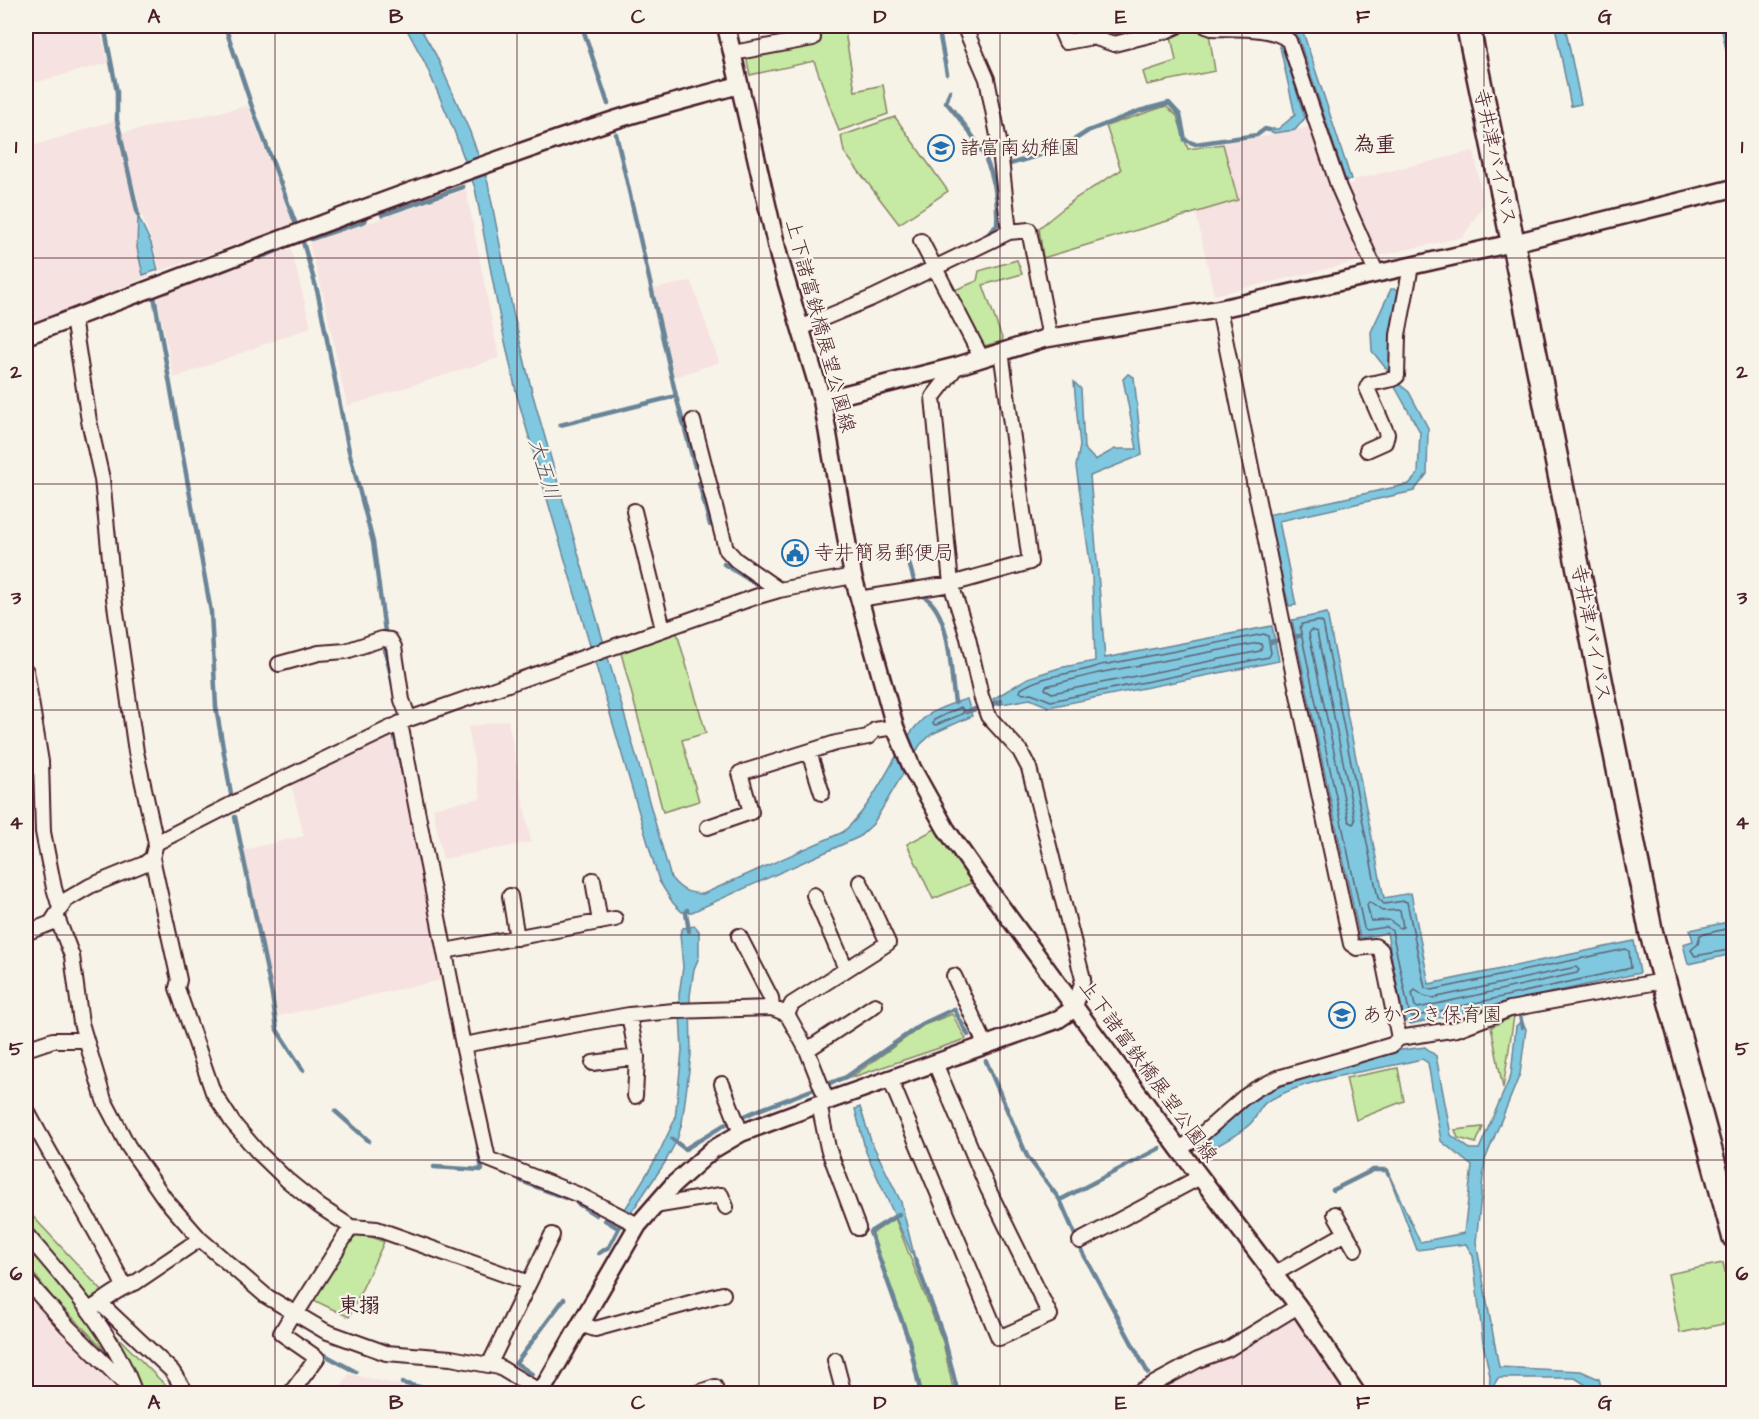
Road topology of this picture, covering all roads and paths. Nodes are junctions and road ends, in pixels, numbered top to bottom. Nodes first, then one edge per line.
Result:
1 (726, 26) edge
2 (810, 26) edge
3 (966, 26) edge
4 (1059, 26) edge
5 (1177, 26) edge
6 (1206, 26) edge
7 (1468, 26) edge
8 (1278, 33) edge
9 (733, 53) junction
10 (739, 85) junction
11 (1734, 188) edge
12 (1009, 232) junction
13 (921, 241) dead end
14 (1513, 243) junction
15 (1411, 266) junction
16 (936, 267) junction
17 (1377, 274) junction
18 (1219, 309) junction
19 (73, 318) junction
20 (800, 328) junction
21 (26, 336) edge
22 (1050, 338) junction
23 (1001, 351) junction
24 (981, 357) junction
25 (957, 366) junction
26 (822, 400) junction
27 (693, 421) dead end
28 (1367, 450) dead end
29 (634, 511) dead end
30 (853, 576) junction
31 (951, 584) junction
32 (779, 590) junction
33 (859, 598) junction
34 (663, 630) junction
35 (279, 664) dead end
36 (26, 671) edge
37 (27, 687) edge
38 (404, 721) junction
39 (898, 735) junction
40 (809, 752) junction
41 (822, 793) dead end
42 (708, 827) dead end
43 (156, 843) junction
44 (152, 858) junction
45 (593, 880) dead end
46 (860, 882) dead end
47 (814, 895) dead end
48 (510, 896) dead end
49 (58, 911) junction
50 (615, 919) dead end
51 (600, 922) junction
52 (26, 933) edge
53 (739, 936) dead end
54 (517, 938) junction
55 (445, 951) junction
56 (846, 969) junction
57 (954, 976) dead end
58 (1663, 981) junction
59 (875, 1005) dead end
60 (772, 1008) junction
61 (1075, 1008) junction
62 (787, 1014) junction
63 (629, 1015) junction
64 (1400, 1038) junction
65 (85, 1040) junction
66 (463, 1045) junction
67 (986, 1046) junction
68 (26, 1049) edge
69 (807, 1050) junction
70 (638, 1057) junction
71 (593, 1063) dead end
72 (934, 1063) junction
73 (890, 1079) junction
74 (722, 1084) dead end
75 (822, 1094) junction
76 (635, 1096) dead end
77 (26, 1109) edge
78 (737, 1123) junction
79 (1179, 1149) junction
80 (1200, 1177) junction
81 (654, 1206) junction
82 (726, 1207) dead end
83 (1335, 1214) dead end
84 (628, 1220) junction
85 (351, 1227) junction
86 (858, 1228) dead end
87 (1346, 1233) junction
88 (26, 1234) edge
89 (552, 1235) dead end
90 (1734, 1237) edge
91 (201, 1239) junction
92 (1080, 1241) dead end
93 (1355, 1249) dead end
94 (1274, 1274) junction
95 (26, 1280) edge
96 (529, 1283) junction
97 (124, 1286) junction
98 (723, 1294) dead end
99 (95, 1306) junction
100 (1298, 1306) junction
101 (296, 1314) junction
102 (580, 1324) junction
103 (835, 1360) dead end
104 (489, 1365) junction
105 (716, 1387) dead end
106 (542, 1393) edge
107 (134, 1394) edge
108 (187, 1394) edge
109 (290, 1394) edge
110 (694, 1394) edge
111 (844, 1394) edge
112 (1135, 1394) edge
113 (1357, 1394) edge

1 - 9 street, 上下諸富鉄橋展望公園線
2 - 9 street
3 - 12 street
4 - 5 street
6 - 8 street
7 - 14 highway, 寺井津バイパス
8 - 17 street
9 - 10 street, 上下諸富鉄橋展望公園線
10 - 19 street
10 - 20 street, 上下諸富鉄橋展望公園線
11 - 14 street
12 - 16 street
12 - 22 street
13 - 16 street
14 - 15 street
14 - 58 highway, 寺井津バイパス
15 - 17 street
15 - 28 street
16 - 20 street
16 - 24 street
17 - 18 street
18 - 22 street
18 - 64 street
19 - 21 street
19 - 43 street
20 - 26 street, 上下諸富鉄橋展望公園線
22 - 23 street
23 - 24 street
23 - 31 street
24 - 25 street
25 - 26 street
25 - 31 street
26 - 30 street, 上下諸富鉄橋展望公園線
27 - 32 street
29 - 34 street
30 - 32 street
30 - 33 street, 上下諸富鉄橋展望公園線
31 - 33 street
31 - 61 street
32 - 34 street
33 - 39 street, 上下諸富鉄橋展望公園線
34 - 38 street
35 - 38 street
36 - 37 street
37 - 49 street
38 - 43 street
38 - 55 street
39 - 40 street
39 - 61 street, 上下諸富鉄橋展望公園線
40 - 41 street
40 - 42 street
43 - 44 street
44 - 49 street
44 - 85 street
45 - 51 street
46 - 56 street
47 - 56 street
48 - 54 street
49 - 52 street
49 - 65 street
50 - 51 street
51 - 54 street
53 - 60 street
54 - 55 street
55 - 66 street
56 - 62 street
57 - 67 street
58 - 64 street
58 - 90 highway, 寺井津バイパス
59 - 69 street
60 - 62 street
60 - 63 street
61 - 67 street
61 - 79 street, 上下諸富鉄橋展望公園線
62 - 69 street
63 - 66 street
63 - 70 street
64 - 79 street
65 - 68 street
65 - 91 street
66 - 84 street
67 - 72 street
69 - 75 street
70 - 71 street
70 - 76 street
72 - 73 street
72 - 73 street
73 - 75 street
74 - 78 street
75 - 78 street
75 - 86 street
77 - 97 street
78 - 81 street
79 - 80 street, 上下諸富鉄橋展望公園線
80 - 92 street
80 - 94 street, 上下諸富鉄橋展望公園線
81 - 82 street
81 - 84 street
83 - 87 street
84 - 102 street
85 - 96 street
85 - 101 street
87 - 93 street
87 - 94 street
88 - 99 street
89 - 96 street
91 - 97 street
91 - 101 street
94 - 100 street, 上下諸富鉄橋展望公園線
95 - 107 street
96 - 104 street
97 - 99 street
98 - 102 street
99 - 107 street
99 - 108 street
100 - 112 street
100 - 113 street, 上下諸富鉄橋展望公園線
101 - 104 street
101 - 109 street
102 - 106 street
103 - 111 street
104 - 106 street
105 - 110 street

